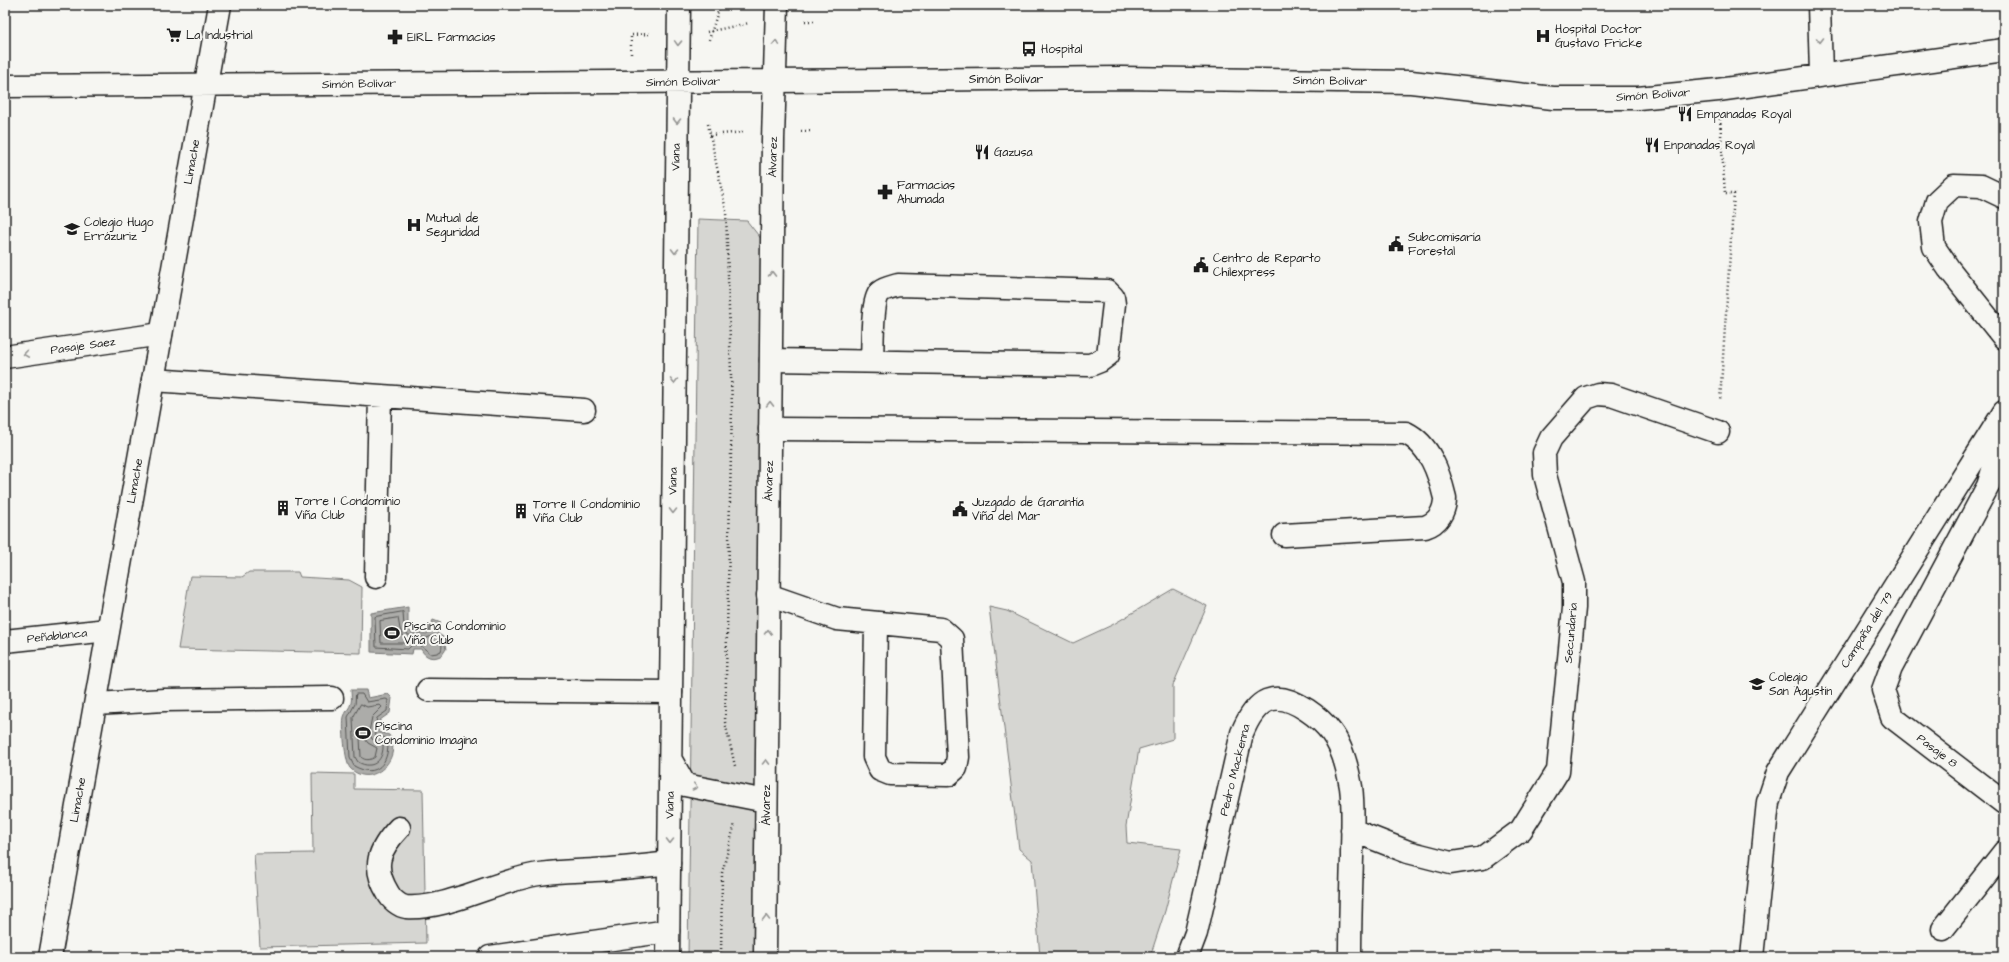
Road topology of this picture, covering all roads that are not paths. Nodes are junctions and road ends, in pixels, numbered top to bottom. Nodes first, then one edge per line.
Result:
1 (220, 5) edge
2 (679, 5) edge
3 (777, 5) edge
4 (1819, 5) edge
5 (2004, 50) edge
6 (1821, 74) junction
7 (774, 81) junction
8 (677, 82) junction
9 (206, 85) junction
10 (5, 86) edge
11 (2004, 197) edge
12 (161, 334) junction
13 (2004, 338) edge
14 (5, 357) edge
15 (771, 360) junction
16 (872, 361) junction
17 (153, 380) junction
18 (380, 396) junction
19 (584, 410) dead end
20 (2004, 412) edge
21 (770, 429) junction
22 (1718, 432) road end
23 (2004, 436) edge
24 (1284, 535) dead end
25 (376, 577) dead end
26 (768, 595) junction
27 (876, 624) junction
28 (108, 630) junction
29 (5, 641) edge
30 (428, 690) dead end
31 (671, 692) junction
32 (332, 698) dead end
33 (96, 704) junction
34 (671, 760) junction
35 (766, 800) junction
36 (2004, 802) edge
37 (399, 828) dead end
38 (1352, 830) junction
39 (2004, 852) edge
40 (670, 863) junction
41 (1943, 928) dead end
42 (668, 931) junction
43 (50, 957) edge
44 (490, 957) edge
45 (668, 957) edge
46 (765, 957) edge
47 (1187, 957) edge
48 (1350, 957) edge
49 (1752, 957) edge

1 - 9 street, Limache
2 -> 8 street, Viana
7 -> 3 street, Álvarez
4 -> 6 street
5 - 6 street, Simón Bolívar
6 - 7 street, Simón Bolívar
7 - 8 street, Simón Bolívar
15 -> 7 street, Álvarez
8 - 9 street, Simón Bolívar
8 -> 31 street, Viana
9 - 10 street, Simón Bolívar
9 - 12 street, Limache
11 - 13 street
12 -> 14 street, Pasaje Saez
12 - 17 street, Limache
15 - 16 street
21 -> 15 street, Álvarez
16 - 16 street
17 - 18 street
17 - 28 street, Limache
18 - 19 street
18 - 25 street
20 - 49 street, Campaña del 79
21 - 24 street
21 - 26 street, Álvarez
22 - 38 street, Secundaria
23 - 36 street, Pasaje 8
26 - 27 street
35 -> 26 street, Álvarez
27 - 27 street
28 - 29 street, Peñablanca
28 - 33 street, Limache
30 - 31 street
31 - 34 street, Viana
32 - 33 street
33 - 43 street, Limache
34 -> 35 street
34 -> 40 street, Viana
46 -> 35 street, Álvarez
37 - 40 street
38 - 47 street, Pedro Mackenna
38 - 48 street, Pedro Mackenna
39 - 41 street
40 - 42 street, Viana
42 - 44 street
42 - 45 street, Viana

